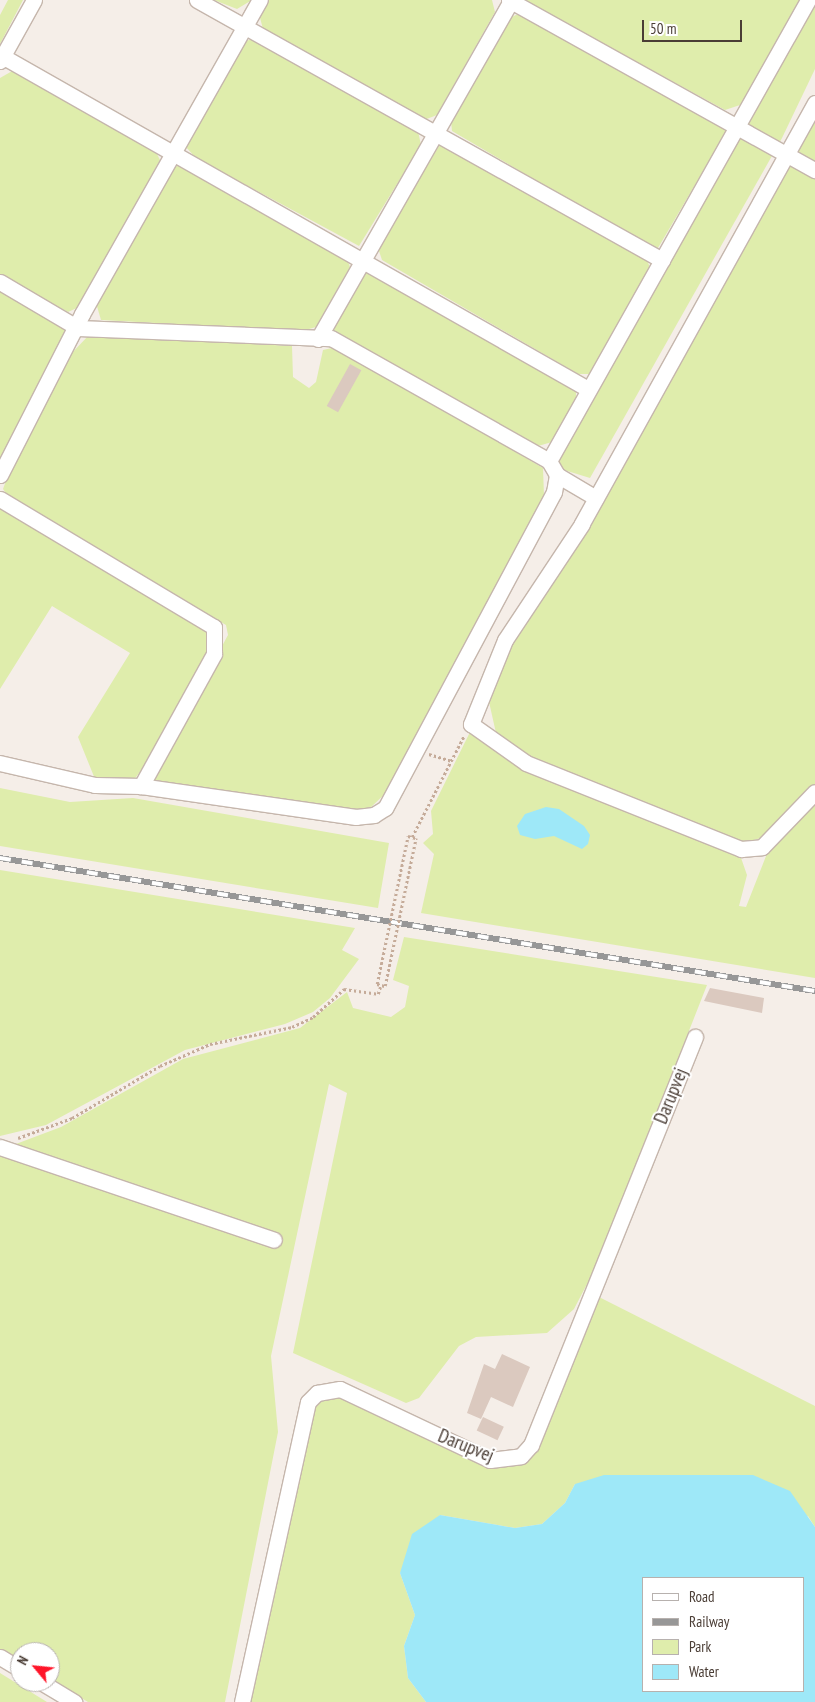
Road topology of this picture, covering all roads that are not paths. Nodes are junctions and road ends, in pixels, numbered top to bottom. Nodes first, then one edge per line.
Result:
1 (34, 0) edge
2 (197, 0) edge
3 (260, 0) edge
4 (510, 0) edge
5 (808, 0) edge
6 (246, 25) junction
7 (1, 58) edge
8 (815, 103) edge
9 (738, 125) junction
10 (436, 134) junction
11 (174, 152) junction
12 (787, 154) junction
13 (815, 170) edge
14 (662, 260) junction
15 (364, 261) junction
16 (0, 282) edge
17 (78, 328) junction
18 (318, 338) junction
19 (588, 390) junction
20 (549, 461) junction
21 (0, 475) edge
22 (557, 476) junction
23 (596, 498) junction
24 (0, 499) edge
25 (0, 763) edge
26 (141, 786) junction
27 (815, 792) edge
28 (695, 1037) dead end
29 (4, 1144) edge
30 (274, 1240) dead end
31 (58, 1692) edge
32 (74, 1702) edge
33 (242, 1702) edge

1 - 7 street
2 - 6 street
3 - 6 street
4 - 9 street
4 - 10 street
5 - 9 street
6 - 10 street
6 - 11 street
7 - 11 street
8 - 12 street
9 - 12 street
9 - 14 street
10 - 14 street
10 - 15 street
11 - 15 street
11 - 17 street
12 - 13 street
12 - 23 street
14 - 19 street
15 - 18 street
15 - 19 street
16 - 17 street
17 - 18 street
17 - 21 street
18 - 20 street
19 - 20 street
20 - 22 street
22 - 23 street
22 - 26 street
23 - 27 street
24 - 26 street
25 - 26 street
28 - 33 street, Darupvej
29 - 30 street
31 - 32 street

